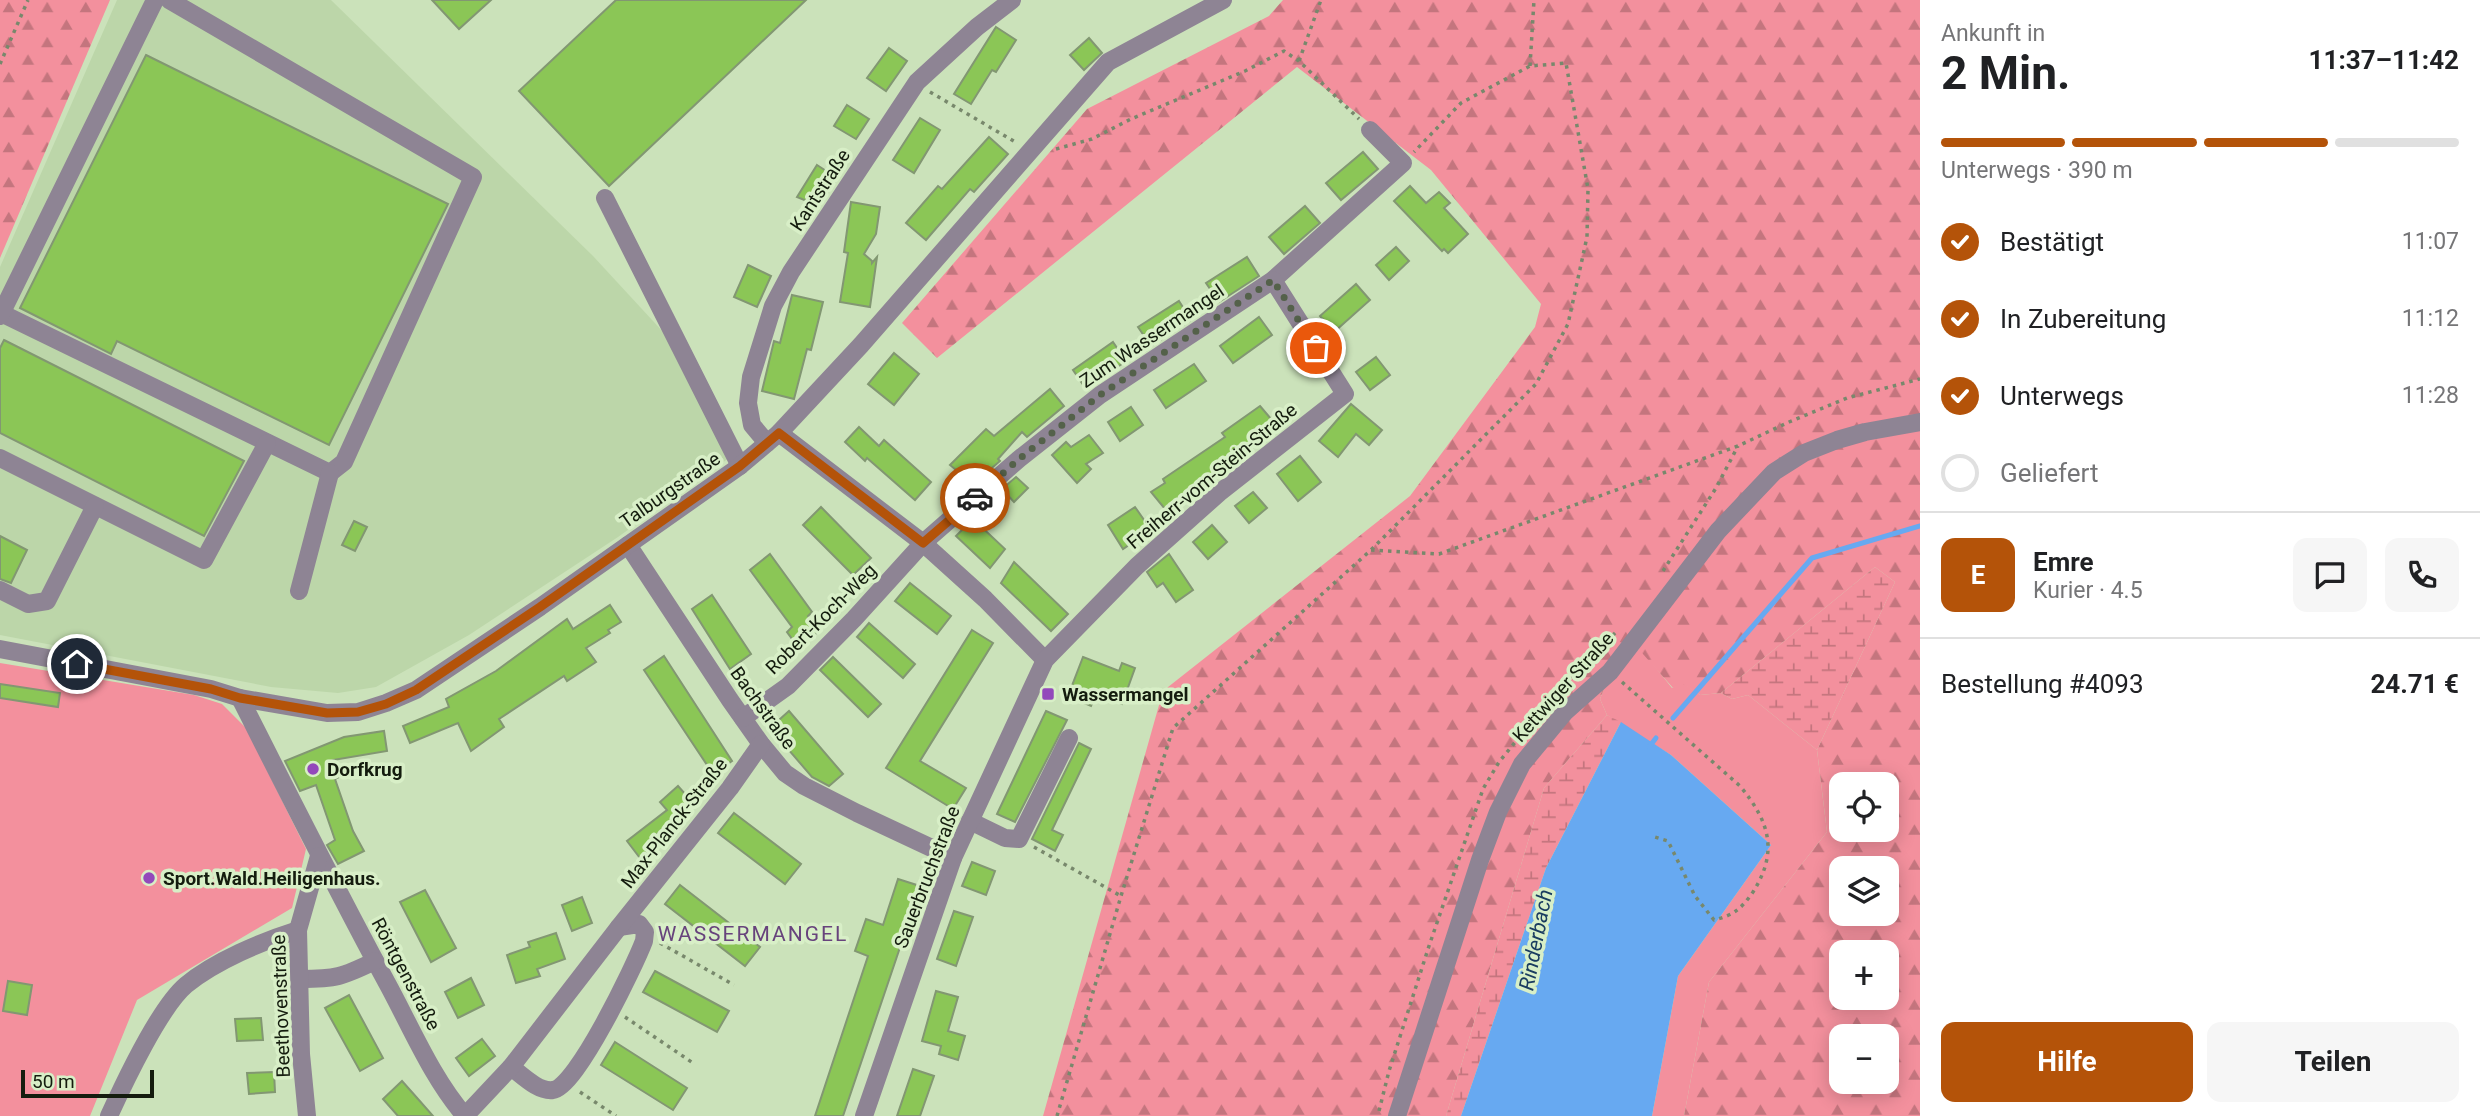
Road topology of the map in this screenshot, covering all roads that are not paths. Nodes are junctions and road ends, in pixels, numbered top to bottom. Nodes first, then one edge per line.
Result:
1 (155, 0) edge
2 (169, 0) edge
3 (1012, 0) edge
4 (1223, 0) edge
5 (1370, 130) road end
6 (606, 198) dead end
7 (1273, 280) junction
8 (1, 315) edge
9 (1920, 422) edge
10 (773, 438) junction
11 (267, 443) junction
12 (0, 458) edge
13 (740, 466) junction
14 (330, 473) junction
15 (95, 506) junction
16 (923, 543) junction
17 (628, 545) junction
18 (0, 590) edge
19 (299, 591) dead end
20 (0, 649) edge
21 (1045, 660) junction
22 (240, 698) junction
23 (743, 718) junction
24 (1069, 738) dead end
25 (761, 744) junction
26 (970, 821) junction
27 (319, 856) junction
28 (953, 859) junction
29 (619, 927) junction
30 (298, 930) junction
31 (375, 961) junction
32 (300, 979) junction
33 (511, 1067) junction
34 (109, 1116) edge
35 (307, 1116) edge
36 (465, 1116) edge
37 (864, 1116) edge
38 (1397, 1116) edge

1 - 8 street
2 - 14 street
3 - 10 street, Kantstraße
4 - 10 street, Talburgstraße
5 - 7 street, Zum Wassermangel
6 - 13 street
7 - 16 street, Zum Wassermangel
7 - 21 street, Freiherr-vom-Stein-Straße
8 - 11 street
9 - 38 street, Kettwiger Straße
10 - 13 street, Talburgstraße
10 - 16 street
11 - 14 street
11 - 15 street
12 - 15 street
13 - 17 street, Talburgstraße
14 - 19 street
15 - 18 street
16 - 21 street
16 - 23 street, Robert-Koch-Weg
17 - 22 street, Talburgstraße
17 - 23 street, Bachstraße
20 - 22 street, Talburgstraße
21 - 26 street, Sauerbruchstraße
22 - 27 street, Röntgenstraße
23 - 25 street, Bachstraße
24 - 26 street
25 - 28 street, Bachstraße
25 - 29 street, Max-Planck-Straße
26 - 28 street, Sauerbruchstraße
27 - 30 street, Beethovenstraße
27 - 31 street, Röntgenstraße
28 - 37 street, Sauerbruchstraße
29 - 33 street, Max-Planck-Straße
29 - 33 street
30 - 32 street, Beethovenstraße
30 - 34 street
31 - 32 street
31 - 36 street, Röntgenstraße
32 - 35 street, Beethovenstraße
33 - 36 street, Max-Planck-Straße

